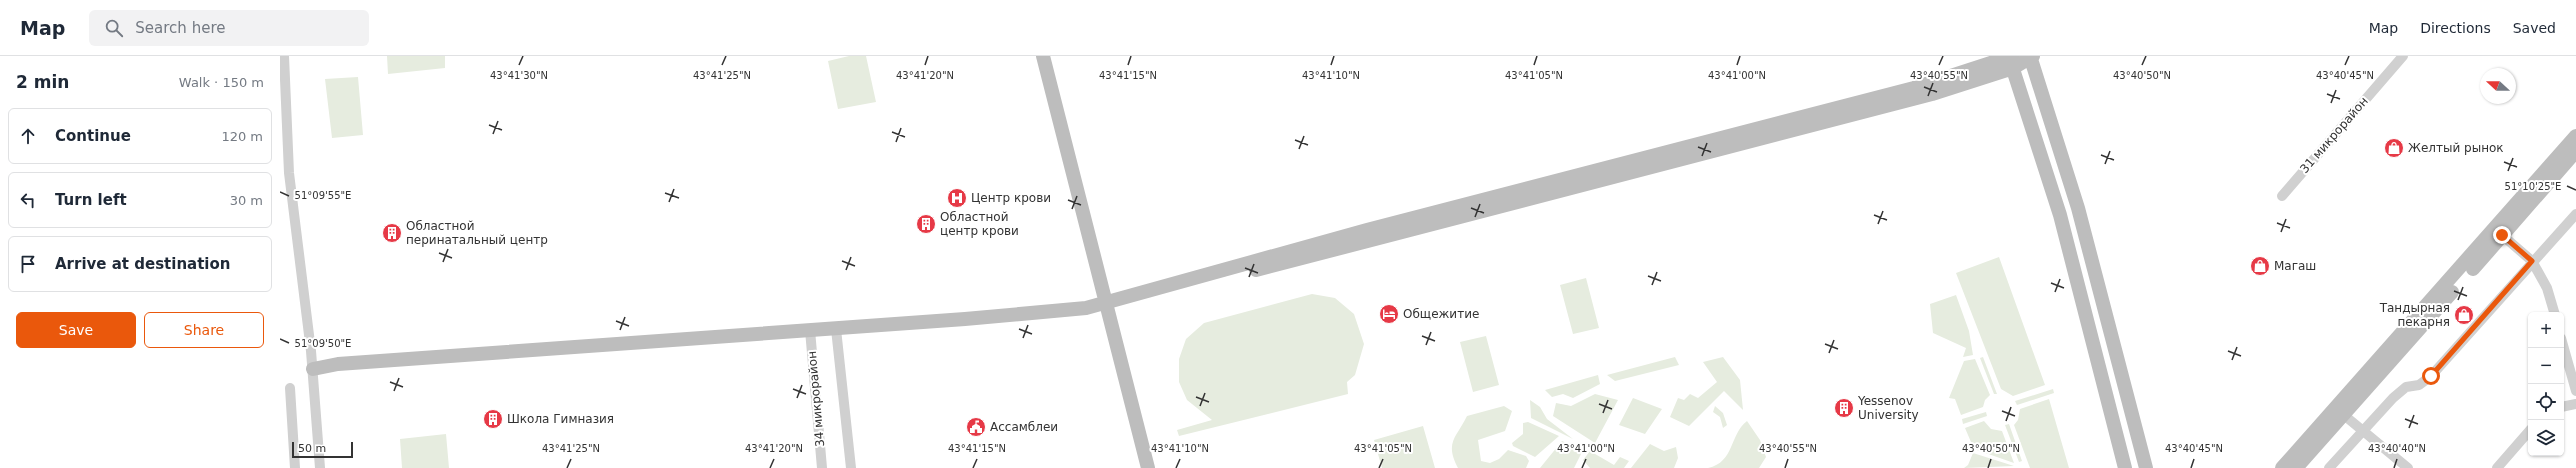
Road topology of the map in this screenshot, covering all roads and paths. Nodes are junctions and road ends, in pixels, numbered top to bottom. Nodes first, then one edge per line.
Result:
1 (284, 56) edge
2 (1038, 56) edge
3 (1043, 56) edge
4 (2403, 56) edge
5 (2031, 57) edge
6 (2010, 59) edge
7 (2576, 136) edge
8 (2576, 151) edge
9 (2282, 196) dead end
10 (2576, 214) edge
11 (2502, 235) junction
12 (2532, 261) junction
13 (1103, 306) junction
14 (2553, 312) edge
15 (836, 329) junction
16 (810, 330) junction
17 (2564, 348) edge
18 (313, 369) junction
19 (290, 388) dead end
20 (2576, 391) edge
21 (2576, 404) edge
22 (2564, 406) edge
23 (2340, 412) junction
24 (2364, 431) junction
25 (2528, 432) edge
26 (295, 468) edge
27 (320, 468) edge
28 (822, 468) edge
29 (852, 468) edge
30 (1141, 468) edge
31 (1148, 468) edge
32 (2124, 468) edge
33 (2146, 468) edge
34 (2282, 468) edge
35 (2296, 468) edge
36 (2329, 468) edge
37 (2408, 468) edge
38 (2497, 468) edge

1 - 18 street
2 - 13 main road
3 - 13 main road
4 - 9 street, 31 микрорайон
5 - 6 main road
5 - 33 main road
6 - 13 main road
6 - 32 main road
7 - 23 main road
8 - 11 main road
10 - 12 street
11 - 12 street
11 - 23 main road
12 - 14 street
12 - 24 street
13 - 15 main road
13 - 30 main road
13 - 31 main road
15 - 16 main road
15 - 29 street
16 - 18 main road
16 - 28 street, 34 микрорайон
17 - 20 street
18 - 27 street
19 - 26 street
21 - 22 street
23 - 24 street
23 - 34 main road
23 - 35 main road
24 - 36 street
24 - 37 street
25 - 38 street

